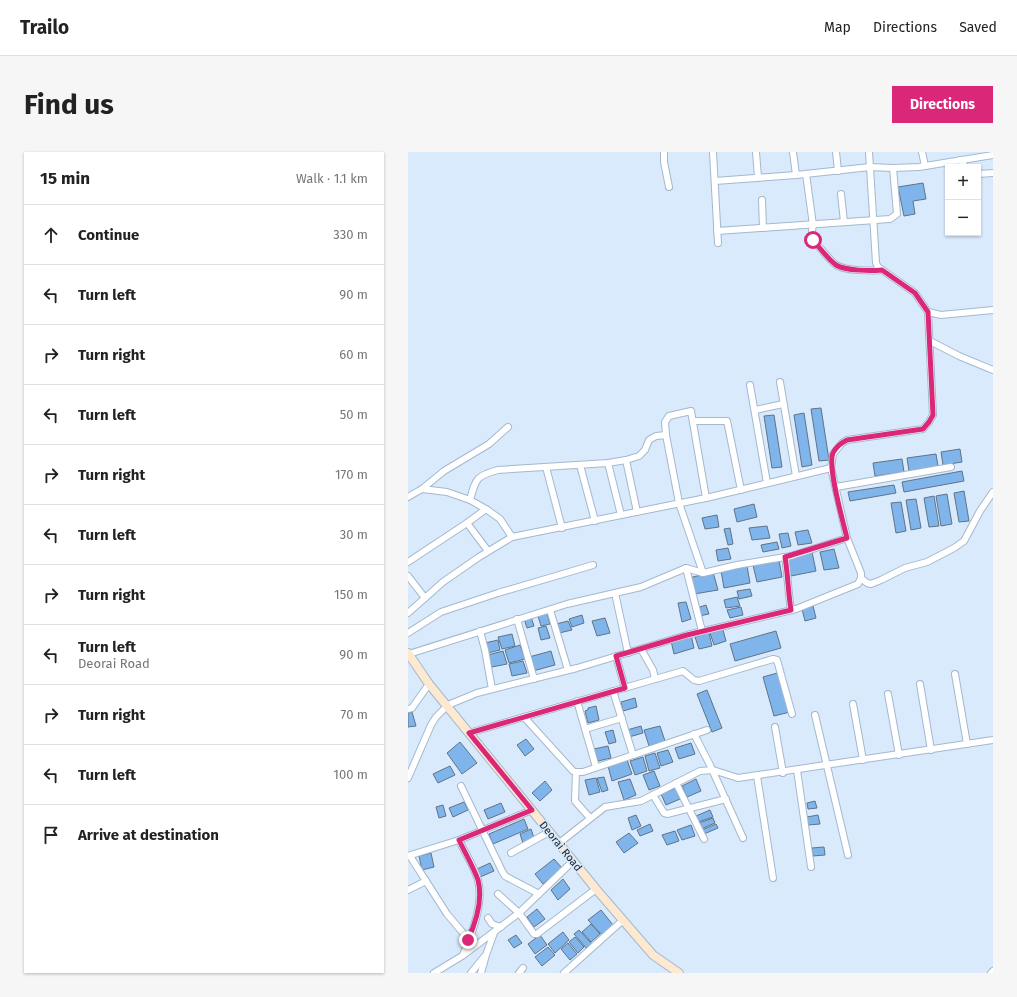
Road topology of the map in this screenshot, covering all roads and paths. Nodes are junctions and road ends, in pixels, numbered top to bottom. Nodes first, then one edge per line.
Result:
1 (664, 152) edge
2 (713, 152) edge
3 (756, 152) edge
4 (794, 152) edge
5 (836, 152) edge
6 (869, 152) edge
7 (922, 152) edge
8 (993, 155) edge
9 (960, 160) junction
10 (963, 164) edge
11 (924, 166) junction
12 (870, 167) junction
13 (893, 168) junction
14 (838, 171) junction
15 (993, 173) edge
16 (806, 174) junction
17 (981, 174) edge
18 (796, 175) junction
19 (758, 177) junction
20 (715, 181) junction
21 (669, 187) dead end
22 (841, 194) dead end
23 (762, 200) dead end
24 (873, 221) junction
25 (844, 222) junction
26 (813, 225) junction
27 (763, 228) junction
28 (717, 231) junction
29 (718, 243) dead end
30 (882, 270) junction
31 (993, 310) edge
32 (928, 312) junction
33 (930, 341) junction
34 (993, 370) edge
35 (780, 382) dead end
36 (750, 385) dead end
37 (783, 404) junction
38 (755, 410) junction
39 (693, 421) junction
40 (508, 427) dead end
41 (666, 435) junction
42 (626, 460) junction
43 (608, 463) junction
44 (580, 465) junction
45 (546, 467) junction
46 (951, 467) dead end
47 (831, 468) junction
48 (796, 476) junction
49 (767, 483) junction
50 (836, 487) junction
51 (422, 489) junction
52 (741, 490) junction
53 (993, 492) edge
54 (408, 497) edge
55 (706, 498) junction
56 (470, 500) junction
57 (679, 503) junction
58 (486, 509) junction
59 (637, 512) junction
60 (621, 515) junction
61 (595, 521) junction
62 (467, 523) junction
63 (562, 528) junction
64 (512, 537) junction
65 (847, 538) junction
66 (488, 551) junction
67 (785, 557) junction
68 (408, 562) edge
69 (593, 565) dead end
70 (686, 568) junction
71 (704, 573) junction
72 (408, 576) edge
73 (861, 578) junction
74 (615, 593) junction
75 (425, 598) junction
76 (550, 610) junction
77 (791, 610) junction
78 (408, 613) edge
79 (517, 619) junction
80 (480, 631) junction
81 (702, 631) junction
82 (408, 633) edge
83 (641, 649) junction
84 (628, 652) junction
85 (408, 653) edge
86 (616, 656) junction
87 (412, 665) edge
88 (568, 670) junction
89 (956, 674) dead end
90 (534, 679) junction
91 (655, 679) junction
92 (429, 684) junction
93 (920, 684) dead end
94 (625, 688) junction
95 (492, 689) junction
96 (613, 691) junction
97 (888, 694) dead end
98 (577, 702) junction
99 (853, 704) dead end
100 (448, 706) junction
101 (408, 709) edge
102 (792, 714) dead end
103 (815, 716) dead end
104 (524, 717) junction
105 (622, 718) junction
106 (775, 727) dead end
107 (585, 729) junction
108 (707, 730) dead end
109 (469, 733) junction
110 (694, 734) junction
111 (993, 740) edge
112 (967, 744) junction
113 (931, 750) junction
114 (633, 755) junction
115 (899, 755) junction
116 (863, 760) junction
117 (827, 766) junction
118 (596, 767) junction
119 (713, 770) junction
120 (797, 770) junction
121 (576, 772) junction
122 (783, 772) junction
123 (757, 776) junction
124 (408, 777) edge
125 (676, 783) junction
126 (461, 786) dead end
127 (653, 795) junction
128 (726, 799) junction
129 (689, 809) junction
130 (532, 810) junction
131 (590, 818) junction
132 (482, 830) junction
133 (549, 832) junction
134 (743, 838) dead end
135 (704, 839) dead end
136 (459, 840) junction
137 (558, 844) junction
138 (510, 853) dead end
139 (848, 855) dead end
140 (409, 856) edge
141 (573, 861) junction
142 (811, 867) dead end
143 (773, 878) dead end
144 (426, 881) junction
145 (596, 889) junction
146 (408, 890) edge
147 (498, 894) dead end
148 (539, 894) junction
149 (519, 913) junction
150 (488, 918) dead end
151 (624, 920) junction
152 (501, 928) junction
153 (494, 933) junction
154 (468, 940) junction
155 (486, 955) junction
156 (462, 956) junction
157 (434, 973) edge
158 (471, 973) edge
159 (481, 973) edge
160 (564, 973) edge
161 (679, 973) edge

1 - 21 street
2 - 20 street
3 - 19 street
4 - 18 street
5 - 14 street
6 - 12 street
7 - 11 street
8 - 9 street
9 - 10 street
9 - 11 street
11 - 13 street
12 - 13 street
12 - 14 street
12 - 24 street
13 - 24 street
14 - 16 street
15 - 17 street
16 - 18 street
16 - 26 street
18 - 19 street
19 - 20 street
20 - 28 street
22 - 25 street
23 - 27 street
24 - 25 street
24 - 30 street
25 - 26 street
26 - 27 street
26 - 30 street
27 - 28 street
28 - 29 street
30 - 32 street
31 - 32 street
32 - 33 street
33 - 34 street
33 - 47 street
35 - 37 street
36 - 38 street
37 - 38 street
37 - 48 street
38 - 49 street
39 - 41 street
39 - 52 street
39 - 55 street
40 - 51 street
41 - 42 street
41 - 57 street
42 - 43 street
42 - 59 street
43 - 44 street
43 - 60 street
44 - 45 street
44 - 61 street
45 - 56 street
45 - 63 street
46 - 50 street
47 - 48 street
47 - 50 street
48 - 49 street
49 - 52 street
50 - 65 street
51 - 54 street
51 - 56 street
52 - 55 street
53 - 73 street
55 - 57 street
56 - 58 street
57 - 59 street
57 - 71 street
58 - 62 street
58 - 64 street
59 - 60 street
60 - 61 street
61 - 63 street
62 - 66 street
62 - 68 street
63 - 64 street
64 - 66 street
65 - 67 street
65 - 73 street
66 - 75 street
67 - 71 street
67 - 77 street
69 - 82 street
70 - 71 street
70 - 74 street
70 - 81 street
72 - 75 street
73 - 77 street
74 - 76 street
74 - 84 street
75 - 78 street
76 - 79 street
76 - 88 street
77 - 81 street
79 - 80 street
79 - 90 street
80 - 85 street
80 - 95 street
81 - 83 street
83 - 84 street
83 - 91 street
84 - 86 street
85 - 87 street, Deorai Road
86 - 88 street
86 - 94 street
87 - 92 street, Deorai Road
88 - 90 street
89 - 112 street
90 - 95 street
91 - 94 street
91 - 102 street
92 - 100 street, Deorai Road
92 - 101 street
93 - 113 street
94 - 96 street
95 - 100 street
96 - 98 street
96 - 105 street
97 - 115 street
98 - 104 street
98 - 107 street
99 - 116 street
100 - 109 street, Deorai Road
100 - 124 street
103 - 117 street
104 - 109 street
104 - 121 street
105 - 107 street
105 - 114 street
106 - 122 street
107 - 118 street
108 - 110 street
109 - 130 street, Deorai Road
110 - 114 street
110 - 119 street
111 - 112 street
112 - 113 street
113 - 115 street
114 - 118 street
115 - 116 street
116 - 117 street
117 - 120 street
117 - 139 street
118 - 121 street
119 - 123 street
119 - 125 street
119 - 128 street
120 - 122 street
120 - 142 street
121 - 131 street
122 - 123 street
123 - 143 street
125 - 127 street
125 - 129 street
126 - 132 street
127 - 129 street
127 - 131 street
128 - 129 street
128 - 134 street
129 - 135 street
130 - 132 street
130 - 133 street, Deorai Road
131 - 137 street
132 - 136 street
132 - 148 street
133 - 137 street, Deorai Road
133 - 138 street
136 - 140 street
136 - 154 street
137 - 141 street, Deorai Road
140 - 144 street
141 - 145 street, Deorai Road
141 - 148 street
144 - 146 street
144 - 154 street
145 - 149 street
145 - 151 street, Deorai Road
147 - 149 street
148 - 149 street
149 - 152 street
150 - 152 street
151 - 160 street
151 - 161 street, Deorai Road
152 - 153 street
153 - 155 street
153 - 156 street
154 - 156 street
155 - 158 street
155 - 159 street
156 - 157 street

